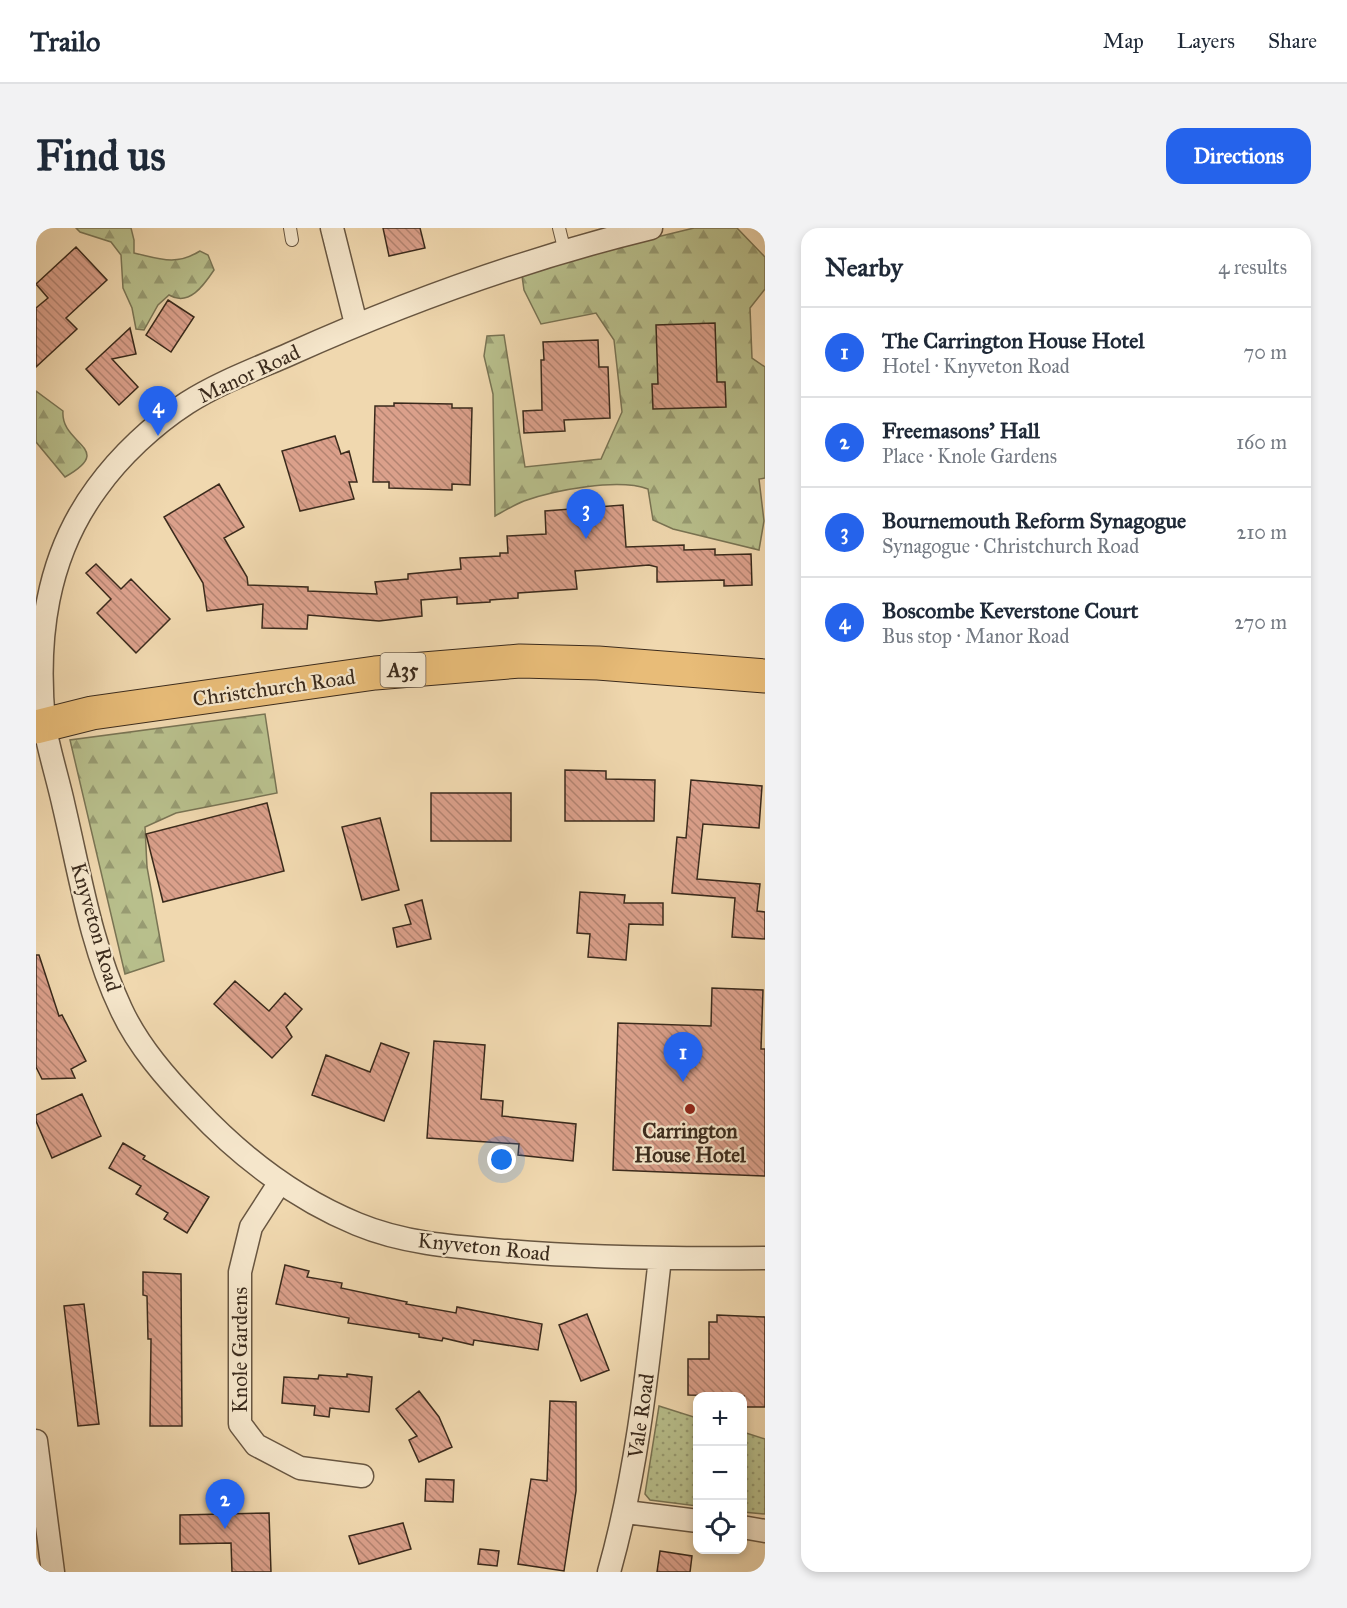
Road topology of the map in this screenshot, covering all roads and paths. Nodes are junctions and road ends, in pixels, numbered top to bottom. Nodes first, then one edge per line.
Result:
1 (332, 228) edge
2 (559, 228) edge
3 (651, 228) edge
4 (565, 252) junction
5 (356, 324) junction
6 (765, 676) edge
7 (40, 725) edge
8 (280, 1182) junction
9 (660, 1258) junction
10 (765, 1258) edge
11 (36, 1441) edge
12 (363, 1476) dead end
13 (40, 1489) edge
14 (626, 1512) junction
15 (693, 1520) edge
16 (747, 1528) edge
17 (765, 1531) edge
18 (53, 1572) edge
19 (609, 1572) edge

1 - 5 street
2 - 4 lane
3 - 4 street, Manor Road
4 - 5 street, Manor Road
5 - 7 street, Manor Road
6 - 7 main road, Christchurch Road / A35
7 - 8 street, Knyveton Road
8 - 9 street, Knyveton Road
8 - 12 street, Knole Gardens
9 - 10 street, Knyveton Road
9 - 14 street, Vale Road
11 - 13 street
13 - 18 street
14 - 15 street
14 - 19 street, Vale Road
16 - 17 street

